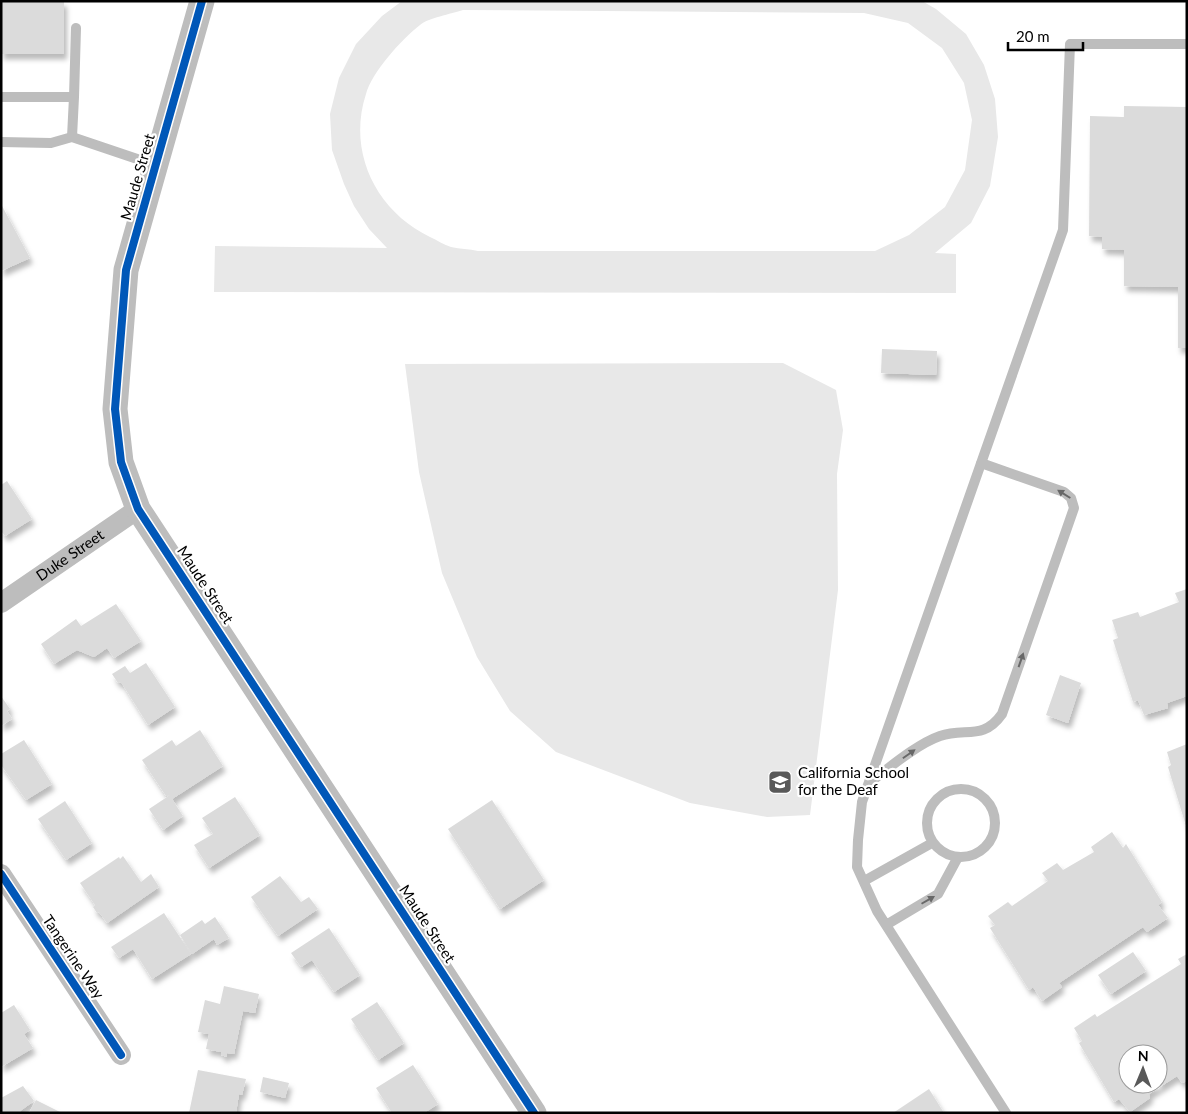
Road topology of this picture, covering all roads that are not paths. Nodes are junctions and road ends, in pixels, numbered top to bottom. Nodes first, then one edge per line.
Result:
1 (202, 1) edge
2 (76, 28) dead end
3 (1187, 44) edge
4 (1, 96) edge
5 (74, 98) junction
6 (72, 137) junction
7 (1, 142) edge
8 (155, 165) junction
9 (981, 463) junction
10 (138, 509) junction
11 (1, 603) edge
12 (869, 783) junction
13 (932, 842) junction
14 (958, 858) junction
15 (1, 874) edge
16 (864, 881) junction
17 (886, 925) junction
18 (121, 1054) dead end
19 (534, 1113) edge
20 (1006, 1113) edge

1 - 8 street, Maude Street
2 - 5 lane
3 - 9 lane
4 - 5 lane
5 - 6 lane
6 - 7 lane
6 - 8 lane
8 - 10 street, Maude Street
9 - 12 lane
12 -> 9 lane
10 - 11 street, Duke Street
10 - 19 street, Maude Street
12 - 16 lane
13 - 14 lane
13 - 14 lane
13 - 16 lane
17 -> 14 lane
15 - 18 street, Tangerine Way
16 - 17 lane
17 - 20 lane

